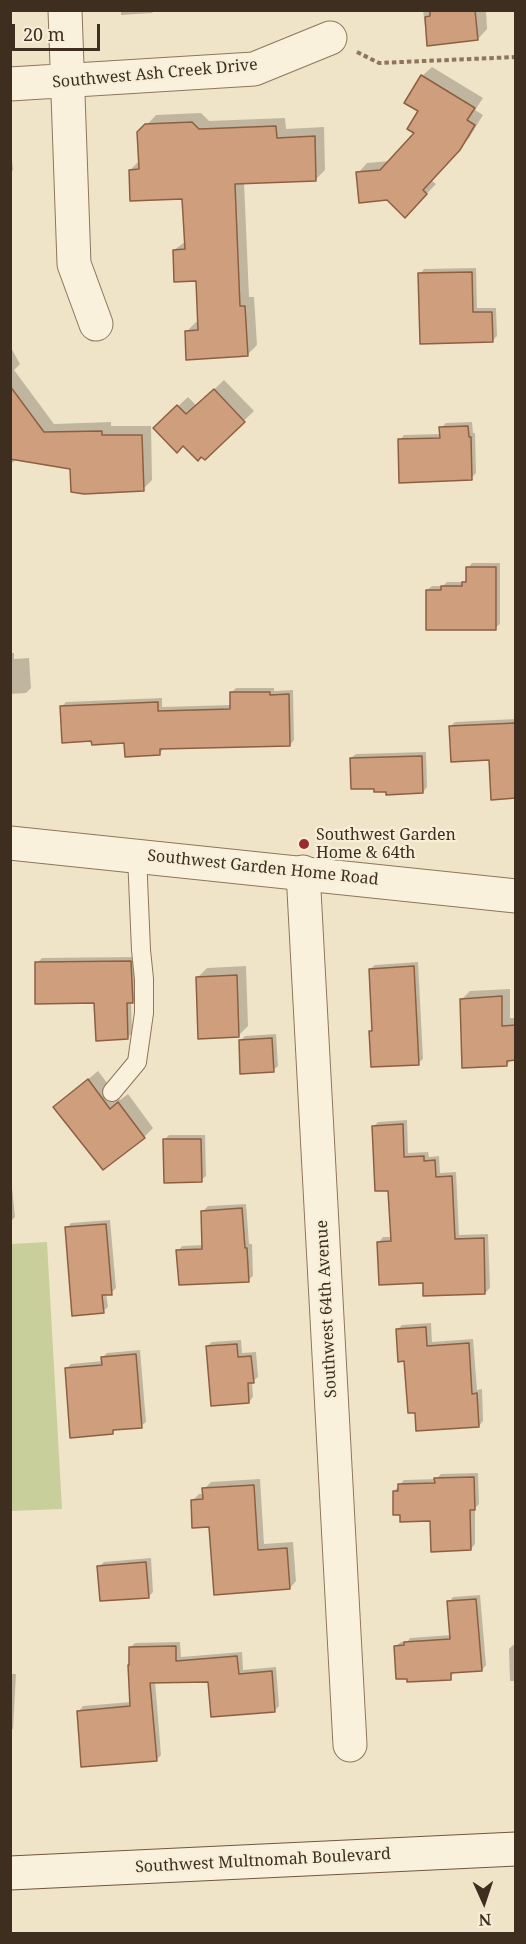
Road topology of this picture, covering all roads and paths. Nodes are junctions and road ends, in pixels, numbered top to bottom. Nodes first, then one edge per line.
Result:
1 (65, 10) edge
2 (330, 38) joint
3 (516, 57) edge
4 (68, 82) junction
5 (10, 84) edge
6 (96, 324) dead end
7 (10, 843) edge
8 (137, 855) junction
9 (303, 872) junction
10 (516, 896) edge
11 (112, 1092) dead end
12 (350, 1745) dead end
13 (516, 1849) edge
14 (10, 1873) edge

1 - 4 street
2 - 3 path
2 - 4 street, Southwest Ash Creek Drive
4 - 5 street, Southwest Ash Creek Drive
4 - 6 street
7 - 8 street, Southwest Garden Home Road
8 - 9 street, Southwest Garden Home Road
8 - 11 lane
9 - 10 street, Southwest Garden Home Road
9 - 12 street, Southwest 64th Avenue
13 - 14 street, Southwest Multnomah Boulevard

